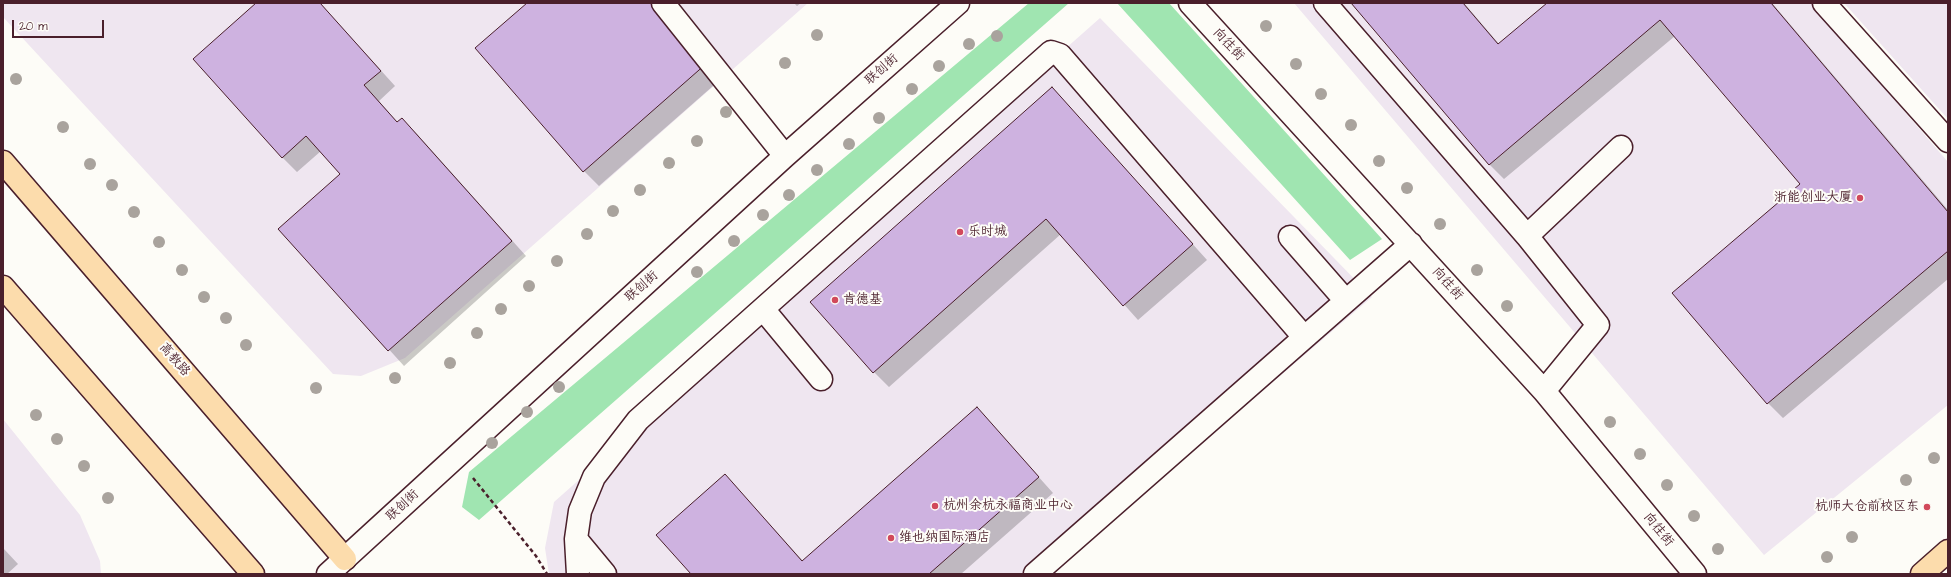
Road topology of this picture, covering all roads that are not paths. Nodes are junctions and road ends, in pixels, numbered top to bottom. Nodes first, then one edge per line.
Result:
1 (663, 3) edge
2 (958, 3) edge
3 (1190, 3) edge
4 (1325, 3) edge
5 (1824, 3) edge
6 (1948, 141) edge
7 (1621, 146) dead end
8 (785, 156) junction
9 (3, 162) edge
10 (1526, 236) junction
11 (1290, 237) dead end
12 (1411, 244) junction
13 (3, 287) edge
14 (1346, 301) junction
15 (764, 309) junction
16 (1304, 337) junction
17 (821, 379) dead end
18 (1544, 391) junction
19 (576, 539) junction
20 (1948, 551) edge
21 (345, 559) junction
22 (253, 574) edge
23 (328, 574) edge
24 (578, 574) edge
25 (605, 574) edge
26 (1035, 574) edge
27 (1695, 574) edge
28 (1922, 574) edge

1 - 8 street
2 - 8 street, 联创街
3 - 12 street, 向往街
4 - 10 street
5 - 6 street
7 - 10 street
8 - 21 street, 联创街
9 - 21 main road, 高教路
10 - 18 street
11 - 14 street
12 - 14 street
12 - 18 street, 向往街
13 - 22 main road
14 - 16 street
15 - 16 street
15 - 17 street
15 - 19 street
16 - 26 street
18 - 27 street, 向往街
19 - 24 street
19 - 25 street
20 - 28 main road
21 - 23 street, 联创街

